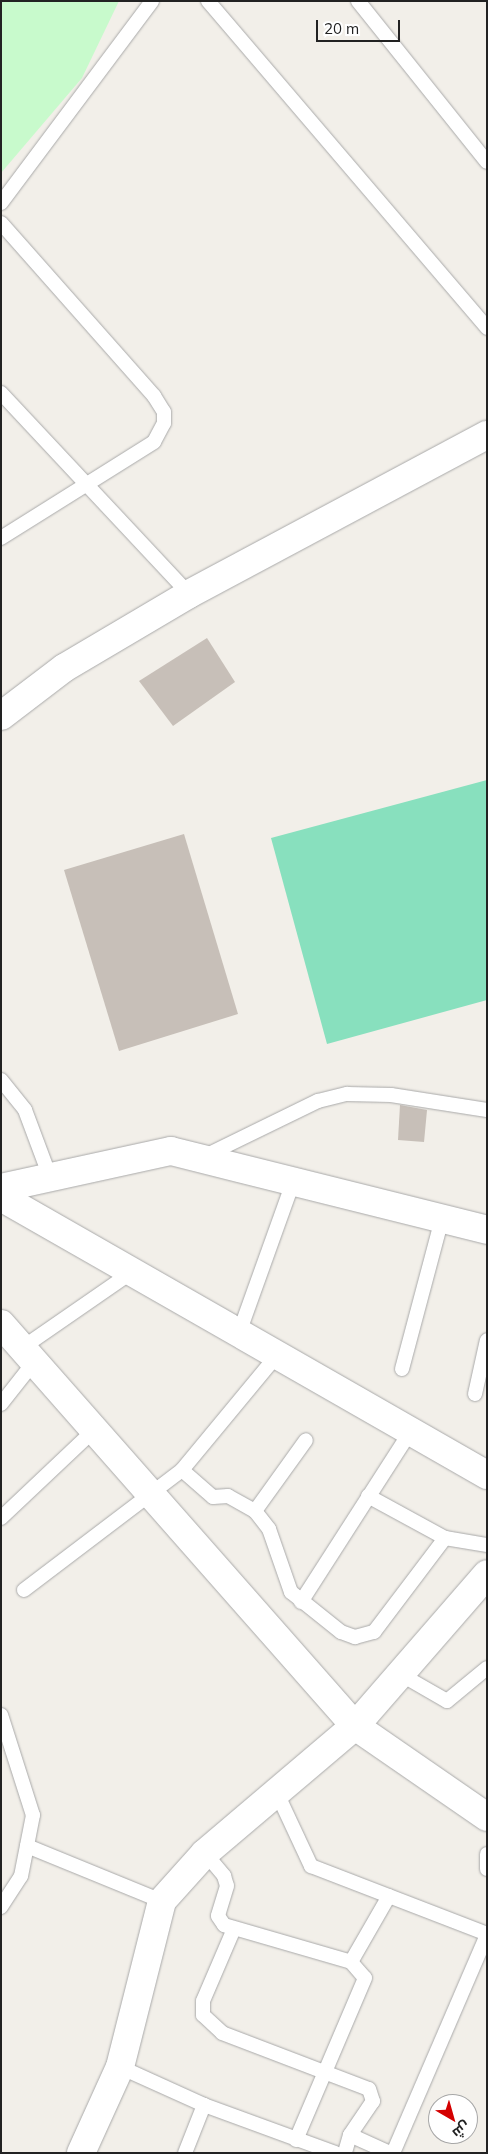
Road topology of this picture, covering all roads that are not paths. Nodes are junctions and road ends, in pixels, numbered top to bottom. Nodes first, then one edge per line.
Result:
1 (152, 1) edge
2 (208, 1) edge
3 (358, 1) edge
4 (487, 162) edge
5 (1, 203) edge
6 (1, 222) edge
7 (487, 328) edge
8 (1, 393) edge
9 (487, 435) edge
10 (91, 484) junction
11 (1, 538) edge
12 (190, 594) junction
13 (1, 716) edge
14 (1, 1080) edge
15 (487, 1110) edge
16 (200, 1158) junction
17 (50, 1177) junction
18 (294, 1182) junction
19 (1, 1188) edge
20 (1, 1197) edge
21 (442, 1219) junction
22 (487, 1230) edge
23 (133, 1271) junction
24 (1, 1324) edge
25 (239, 1333) junction
26 (487, 1340) edge
27 (28, 1355) junction
28 (278, 1355) junction
29 (402, 1369) dead end
30 (475, 1394) dead end
31 (1, 1404) edge
32 (94, 1430) junction
33 (410, 1432) junction
34 (306, 1440) dead end
35 (182, 1470) junction
36 (487, 1475) edge
37 (149, 1492) junction
38 (368, 1496) junction
39 (254, 1511) junction
40 (1, 1518) edge
41 (445, 1538) junction
42 (487, 1545) edge
43 (487, 1574) edge
44 (24, 1590) dead end
45 (301, 1602) junction
46 (487, 1668) edge
47 (400, 1674) junction
48 (1, 1715) edge
49 (355, 1726) junction
50 (276, 1791) junction
51 (487, 1818) edge
52 (27, 1846) junction
53 (205, 1853) junction
54 (487, 1854) edge
55 (487, 1868) edge
56 (388, 1896) junction
57 (162, 1901) junction
58 (1, 1907) edge
59 (233, 1931) junction
60 (487, 1935) edge
61 (351, 1962) junction
62 (120, 2067) junction
63 (326, 2075) junction
64 (204, 2105) junction
65 (350, 2135) junction
66 (296, 2140) junction
67 (81, 2153) edge
68 (185, 2153) edge
69 (335, 2153) edge
70 (345, 2153) edge
71 (392, 2153) edge

1 - 5 lane
2 - 7 lane
3 - 4 lane
6 - 10 lane
8 - 10 lane
9 - 12 street
10 - 11 lane
10 - 12 lane
12 - 13 street
14 - 17 lane
15 - 16 lane
16 - 17 street
16 - 18 street
17 - 19 street
18 - 21 street
18 - 25 lane
20 - 23 street
21 - 22 street
21 - 29 lane
23 - 25 street
23 - 27 lane
24 - 27 street
25 - 28 street
26 - 30 lane
27 - 31 lane
27 - 32 street
28 - 33 street
28 - 35 lane
32 - 37 street
32 - 40 lane
33 - 36 street
33 - 38 lane
34 - 39 lane
35 - 37 lane
35 - 39 lane
37 - 44 lane
37 - 49 street
38 - 41 lane
38 - 45 lane
39 - 45 lane
41 - 42 lane
41 - 45 lane
43 - 47 street
46 - 47 lane
47 - 49 street
48 - 52 lane
49 - 50 street
49 - 51 street
50 - 53 street
50 - 56 lane
52 - 57 lane
52 - 58 lane
53 - 57 street
53 - 59 lane
54 - 55 lane
56 - 60 lane
56 - 61 lane
57 - 62 street
59 - 61 lane
59 - 63 lane
60 - 71 lane
61 - 63 lane
62 - 64 lane
62 - 67 street
63 - 65 lane
63 - 66 lane
64 - 66 lane
64 - 68 lane
65 - 70 lane
65 - 71 lane
66 - 69 lane

